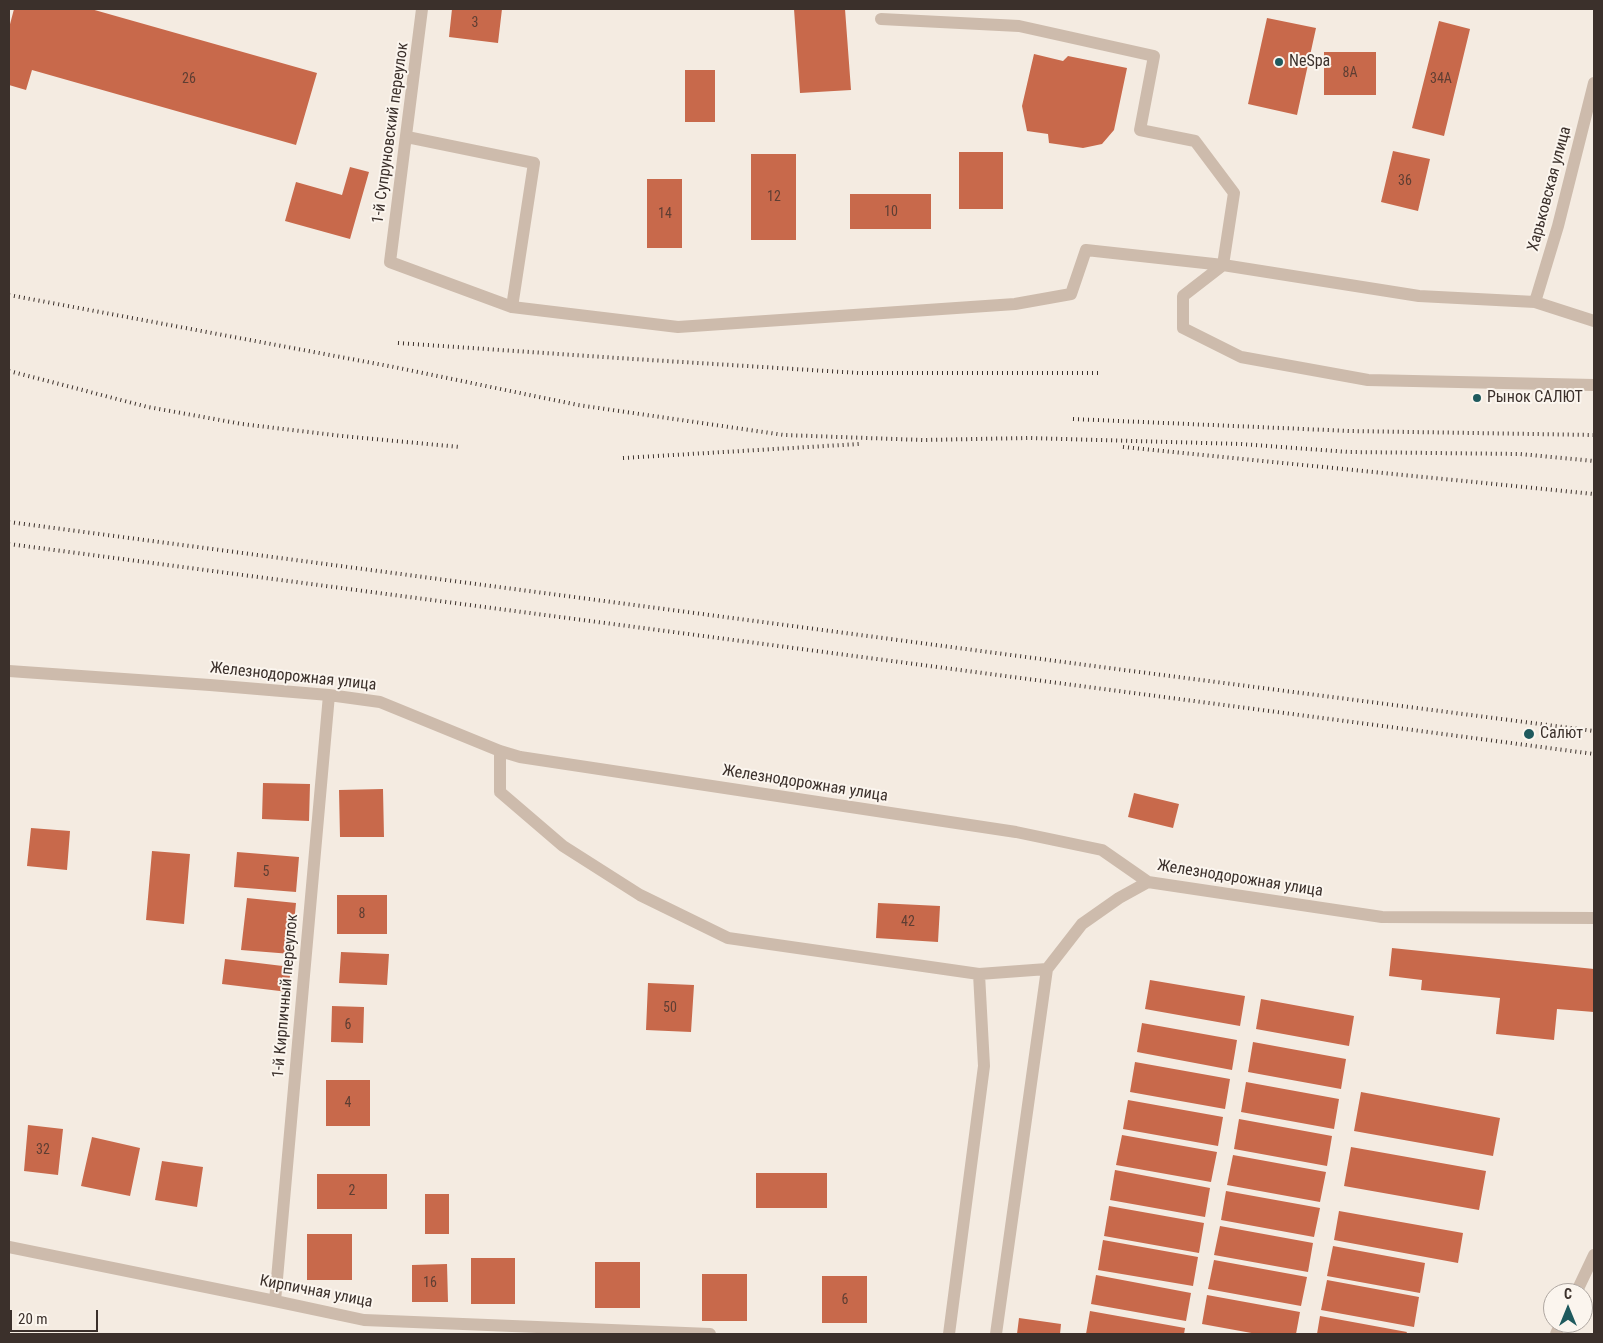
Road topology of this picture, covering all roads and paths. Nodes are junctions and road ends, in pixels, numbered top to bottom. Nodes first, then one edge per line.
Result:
1 (422, 9) edge
2 (881, 18) dead end
3 (1594, 83) edge
4 (407, 137) junction
5 (1223, 265) junction
6 (1535, 302) junction
7 (512, 307) junction
8 (1594, 320) edge
9 (1594, 385) edge
10 (9, 671) edge
11 (329, 695) junction
12 (500, 750) junction
13 (1148, 882) junction
14 (1594, 918) edge
15 (1047, 969) junction
16 (979, 974) junction
17 (9, 1247) edge
18 (1594, 1255) edge
19 (1581, 1283) edge
20 (275, 1300) junction
21 (710, 1334) edge
22 (949, 1334) edge
23 (996, 1334) edge

1 - 4 street, 1-й Супруновский переулок
2 - 5 street
3 - 6 street, Харьковская улица
4 - 7 street, 1-й Супруновский переулок
4 - 7 street
5 - 6 street
5 - 7 street
5 - 9 street
6 - 8 street
10 - 11 street, Железнодорожная улица
11 - 12 street, Железнодорожная улица
11 - 20 street, 1-й Кирпичный переулок
12 - 13 street, Железнодорожная улица
12 - 16 street
13 - 14 street, Железнодорожная улица
13 - 15 street
15 - 16 street
15 - 23 street
16 - 22 street
17 - 20 street, Кирпичная улица
18 - 19 street
20 - 21 street, Кирпичная улица

